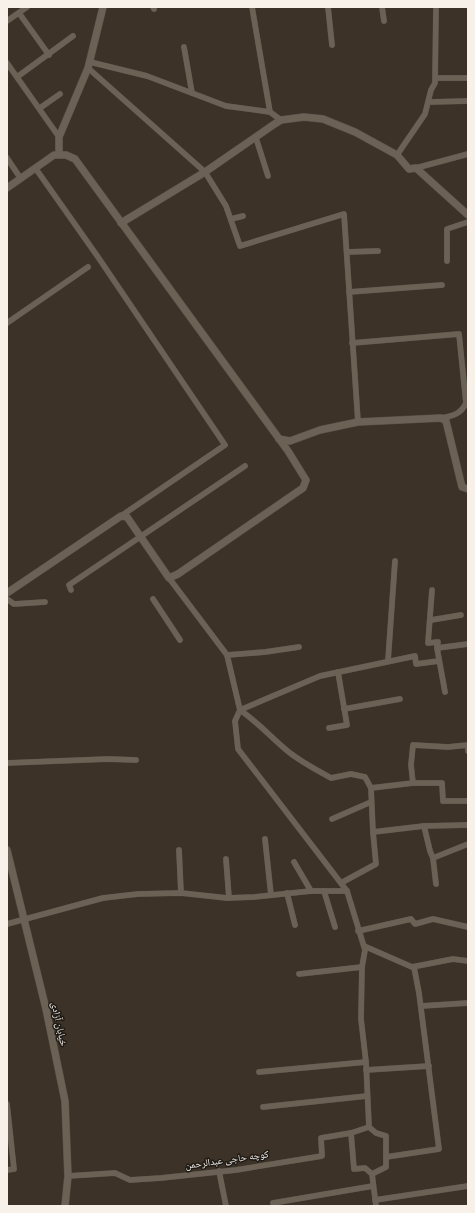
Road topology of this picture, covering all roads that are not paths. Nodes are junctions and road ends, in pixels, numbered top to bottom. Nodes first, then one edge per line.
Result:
1 (27, 7) edge
2 (104, 7) edge
3 (252, 7) edge
4 (328, 7) edge
5 (382, 7) edge
6 (436, 7) edge
7 (19, 13) junction
8 (7, 21) edge
9 (384, 21) dead end
10 (72, 36) dead end
11 (332, 45) dead end
12 (184, 47) dead end
13 (49, 55) junction
14 (7, 63) edge
15 (89, 65) junction
16 (17, 77) junction
17 (436, 78) junction
18 (468, 78) edge
19 (192, 93) junction
20 (60, 94) dead end
21 (468, 101) edge
22 (429, 102) junction
23 (40, 108) junction
24 (270, 112) junction
25 (282, 120) junction
26 (59, 137) junction
27 (256, 138) junction
28 (59, 154) junction
29 (468, 154) edge
30 (397, 155) junction
31 (7, 158) edge
32 (416, 168) junction
33 (36, 169) junction
34 (205, 172) junction
35 (268, 176) dead end
36 (22, 179) junction
37 (7, 188) edge
38 (468, 215) edge
39 (243, 216) dead end
40 (231, 220) junction
41 (468, 222) edge
42 (121, 223) junction
43 (378, 251) dead end
44 (347, 252) junction
45 (447, 261) dead end
46 (88, 267) dead end
47 (442, 284) dead end
48 (349, 292) junction
49 (7, 324) edge
50 (352, 343) junction
51 (441, 418) junction
52 (358, 422) junction
53 (279, 439) junction
54 (290, 441) junction
55 (288, 451) junction
56 (245, 466) dead end
57 (468, 489) edge
58 (121, 516) junction
59 (139, 537) junction
60 (395, 561) dead end
61 (169, 578) junction
62 (71, 590) dead end
63 (432, 590) dead end
64 (7, 593) edge
65 (7, 599) edge
66 (153, 599) dead end
67 (45, 602) dead end
68 (461, 615) dead end
69 (431, 620) junction
70 (180, 640) dead end
71 (468, 644) edge
72 (299, 647) dead end
73 (437, 648) junction
74 (227, 655) junction
75 (388, 661) junction
76 (439, 661) junction
77 (338, 672) junction
78 (445, 692) dead end
79 (400, 699) dead end
80 (344, 709) junction
81 (240, 710) junction
82 (329, 728) dead end
83 (468, 751) edge
84 (136, 760) dead end
85 (7, 763) edge
86 (413, 784) junction
87 (371, 788) junction
88 (468, 801) edge
89 (371, 802) junction
90 (332, 819) dead end
91 (468, 825) edge
92 (424, 826) junction
93 (373, 832) junction
94 (265, 839) dead end
95 (468, 844) edge
96 (7, 850) edge
97 (179, 850) dead end
98 (8, 858) edge
99 (433, 858) junction
100 (226, 859) dead end
101 (294, 862) dead end
102 (341, 883) junction
103 (436, 884) dead end
104 (311, 891) junction
105 (324, 891) junction
106 (347, 892) junction
107 (181, 893) junction
108 (287, 893) junction
109 (271, 895) junction
110 (229, 898) junction
111 (24, 919) junction
112 (7, 924) edge
113 (295, 925) dead end
114 (335, 927) dead end
115 (468, 927) edge
116 (358, 931) junction
117 (364, 946) junction
118 (468, 961) edge
119 (362, 967) junction
120 (414, 967) junction
121 (299, 974) dead end
122 (468, 1003) edge
123 (421, 1006) junction
124 (366, 1062) junction
125 (429, 1066) junction
126 (366, 1070) junction
127 (259, 1072) dead end
128 (368, 1096) junction
129 (7, 1104) edge
130 (262, 1107) dead end
131 (369, 1127) junction
132 (351, 1133) junction
133 (386, 1157) junction
134 (7, 1170) edge
135 (219, 1171) junction
136 (372, 1174) junction
137 (68, 1176) junction
138 (373, 1186) junction
139 (468, 1186) edge
140 (273, 1203) dead end
141 (376, 1203) edge
142 (65, 1206) edge
143 (226, 1206) edge

1 - 7 street
2 - 15 street
3 - 24 street
4 - 11 street
5 - 9 street
6 - 17 street
7 - 8 street
7 - 13 street
10 - 13 street
12 - 19 street
13 - 16 street
14 - 16 street
15 - 19 street
15 - 26 street
15 - 34 street
16 - 23 street
17 - 18 street
17 - 22 street
19 - 24 street
20 - 23 street
21 - 22 street
22 - 30 street
23 - 26 street
24 - 25 street
25 - 27 street
25 - 30 street
26 - 28 street
27 - 34 street
27 - 35 street
28 - 33 street
28 - 42 street
29 - 32 street
30 - 32 street
31 - 36 street
32 - 38 street
33 - 36 street
33 - 58 street
34 - 40 street
34 - 42 street
36 - 37 street
39 - 40 street
40 - 44 street
41 - 45 street
42 - 53 street
43 - 44 street
44 - 48 street
46 - 49 street
47 - 48 street
48 - 50 street
50 - 51 street
50 - 52 street
51 - 52 street
51 - 57 street
52 - 54 street
53 - 54 street
53 - 55 street
54 - 55 street
55 - 61 street
56 - 59 street
58 - 59 street
58 - 64 street
59 - 61 street
59 - 62 street
60 - 75 street
61 - 74 street
63 - 69 street
65 - 67 street
66 - 70 street
68 - 69 street
69 - 73 street
71 - 73 street
72 - 74 street
73 - 76 street
74 - 81 street
75 - 76 street
75 - 77 street
76 - 78 street
77 - 80 street
77 - 81 street
79 - 80 street
80 - 82 street
81 - 87 street
81 - 102 street
83 - 86 street
84 - 85 street
86 - 87 street
86 - 88 street
87 - 89 street
89 - 90 street
89 - 93 street
91 - 92 street
92 - 93 street
92 - 99 street
93 - 102 street
94 - 109 street
95 - 99 street
96 - 98 street, خیابان آزادی
97 - 107 street
98 - 111 street, خیابان آزادی
99 - 103 street
100 - 110 street
101 - 104 street
102 - 106 street
104 - 105 street
104 - 108 street
105 - 106 street
105 - 114 street
106 - 116 street
107 - 110 street
107 - 111 street
108 - 109 street
108 - 113 street
109 - 110 street
111 - 112 street
111 - 137 street, خیابان آزادی
115 - 116 street
116 - 117 street
117 - 119 street
117 - 120 street
118 - 120 street
119 - 121 street
119 - 124 street
120 - 123 street
122 - 123 street
123 - 125 street
124 - 126 street
124 - 127 street
125 - 126 street
125 - 133 street
126 - 128 street
128 - 130 street
128 - 131 street
129 - 134 street
131 - 132 street, کوچه حاجی عبدالرحمن
131 - 133 street
132 - 135 street, کوچه حاجی عبدالرحمن
132 - 136 street
133 - 136 street
135 - 137 street, کوچه حاجی عبدالرحمن
135 - 143 street
136 - 138 street
137 - 142 street, خیابان آزادی
138 - 140 street
138 - 141 street
139 - 141 street

